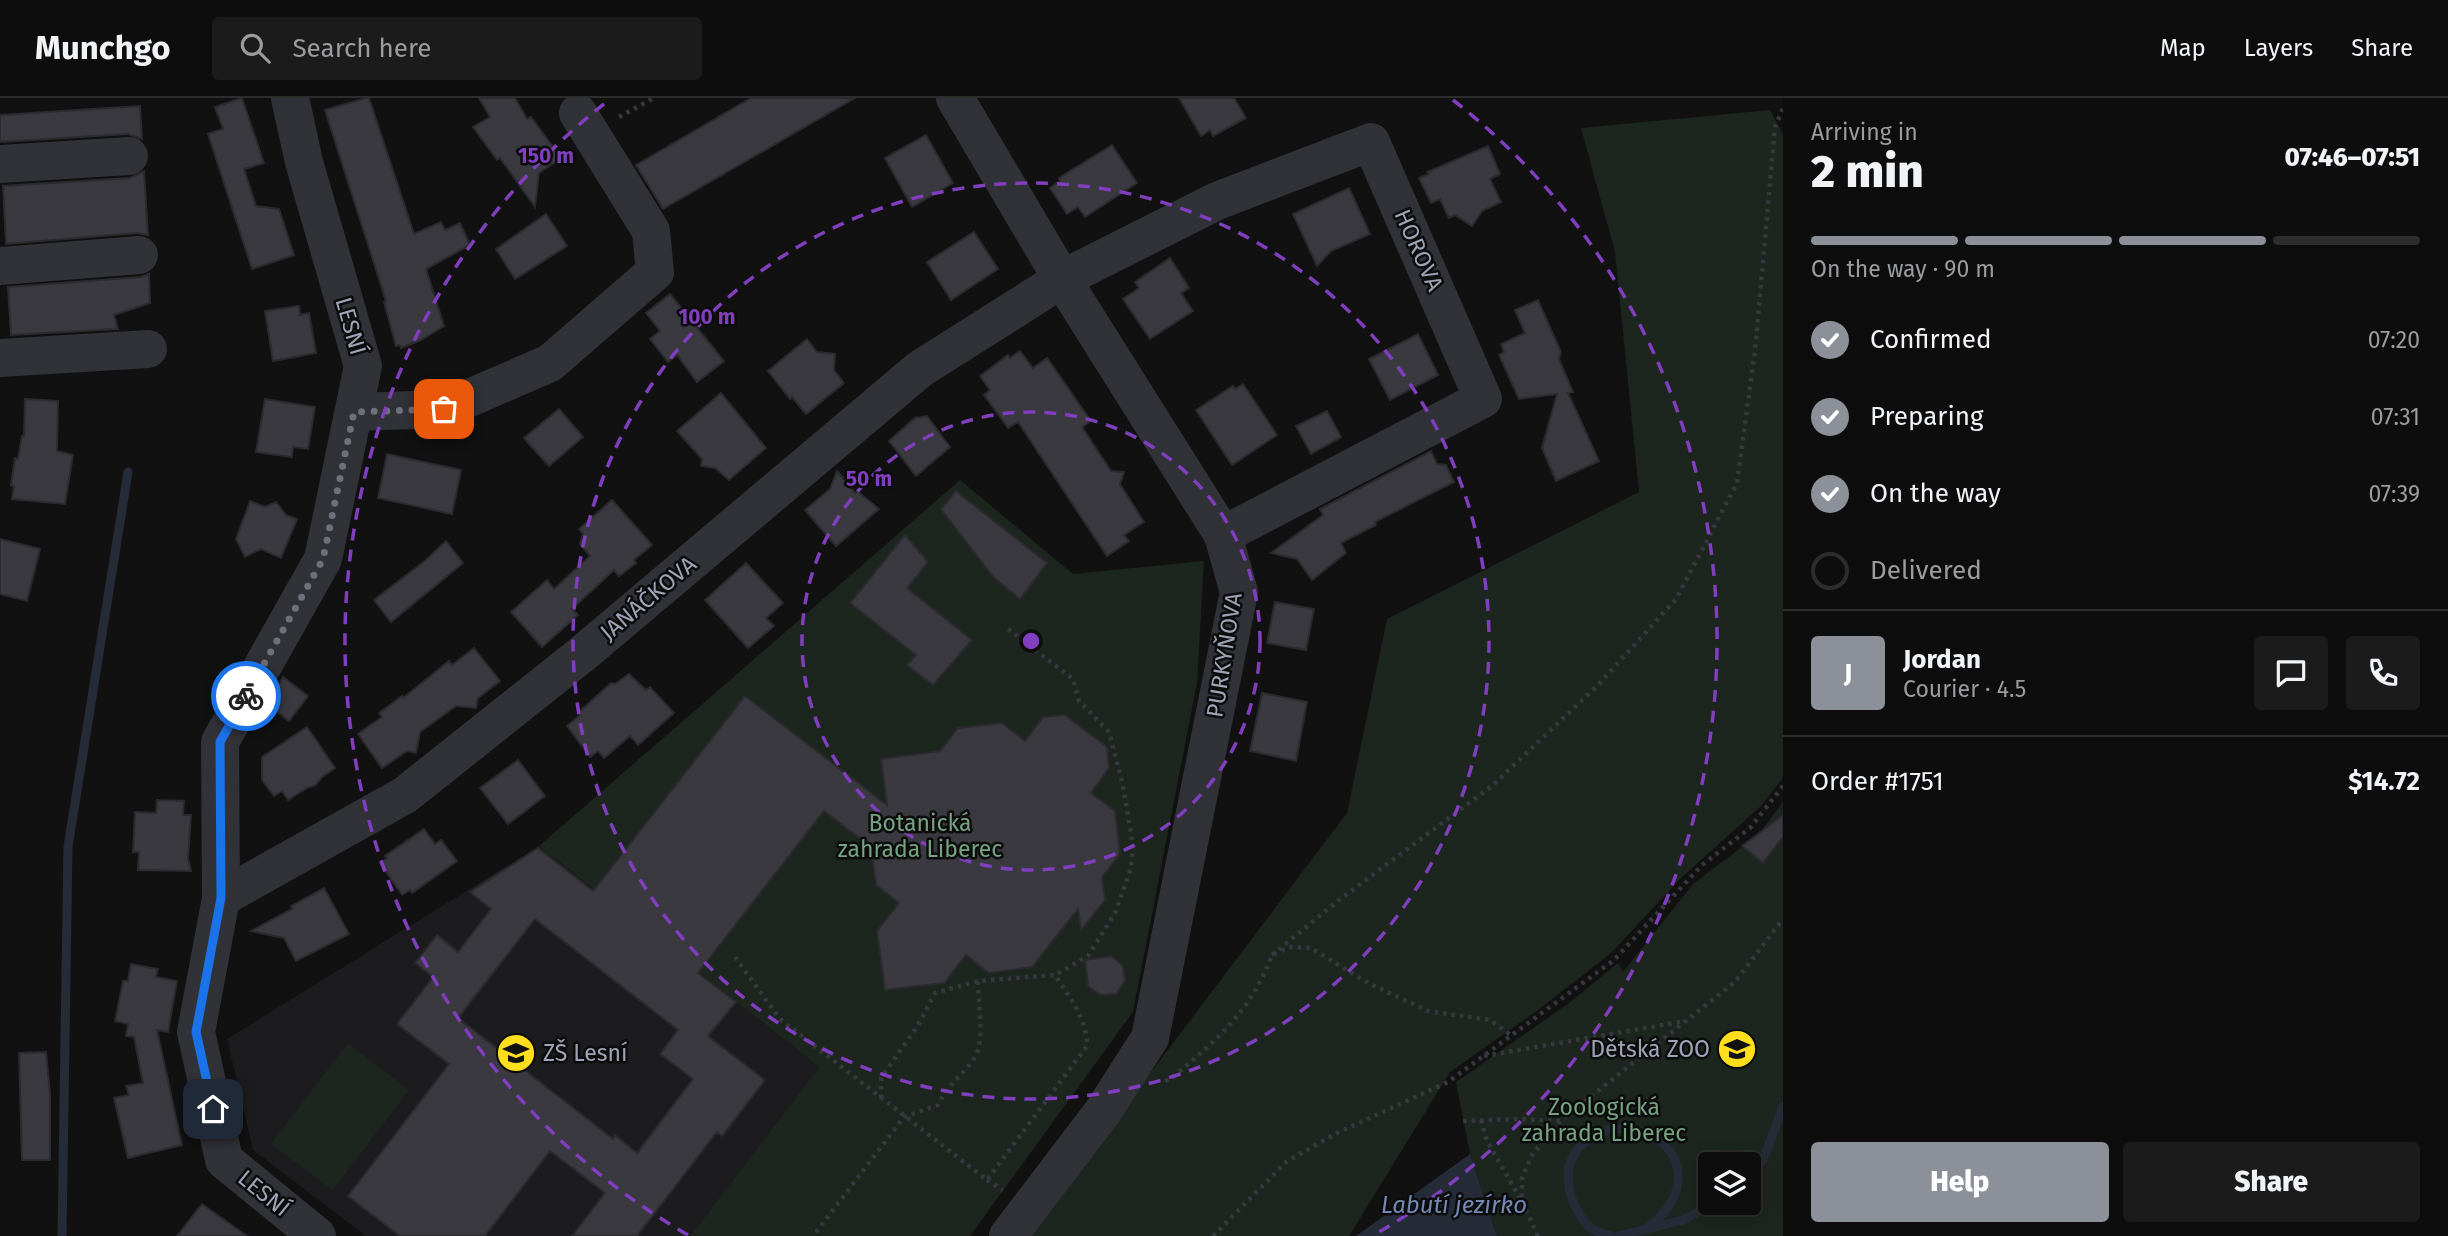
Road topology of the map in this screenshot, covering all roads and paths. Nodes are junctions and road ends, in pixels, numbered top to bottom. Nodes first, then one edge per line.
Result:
1 (290, 98) edge
2 (955, 98) edge
3 (1783, 108) edge
4 (578, 113) dead end
5 (129, 156) dead end
6 (0, 164) edge
7 (139, 255) dead end
8 (0, 266) edge
9 (1062, 279) junction
10 (148, 349) dead end
11 (0, 358) edge
12 (354, 412) junction
13 (1223, 535) junction
14 (1009, 629) dead end
15 (1783, 786) edge
16 (221, 898) junction
17 (1783, 919) edge
18 (1272, 955) junction
19 (735, 957) dead end
20 (1055, 975) junction
21 (978, 981) junction
22 (1686, 1021) junction
23 (1511, 1036) junction
24 (1483, 1056) junction
25 (1161, 1082) dead end
26 (881, 1099) junction
27 (904, 1117) junction
28 (1481, 1120) junction
29 (1463, 1121) dead end
30 (1560, 1121) junction
31 (1522, 1202) junction
32 (317, 1236) edge
33 (813, 1236) edge
34 (1008, 1236) edge
35 (1213, 1236) edge
36 (1538, 1236) edge

1 - 12 street, LESNÍ
2 - 9 street, PURKYŇOVA
3 - 18 path
4 - 12 street
5 - 6 street
7 - 8 street
9 - 13 street, PURKYŇOVA
9 - 13 street, HOROVA
9 - 16 street, JANÁČKOVA
10 - 11 street
12 - 16 street, LESNÍ
13 - 34 street, PURKYŇOVA
14 - 20 path
15 - 23 path
16 - 32 street, LESNÍ
17 - 22 path
18 - 23 path
18 - 25 path
19 - 26 path
20 - 21 path
20 - 27 path
21 - 26 path
21 - 27 path
22 - 24 path
22 - 30 path
23 - 24 path
24 - 35 path
26 - 27 path
27 - 33 path
28 - 29 path
28 - 30 path
28 - 31 path
30 - 31 path
31 - 36 path

